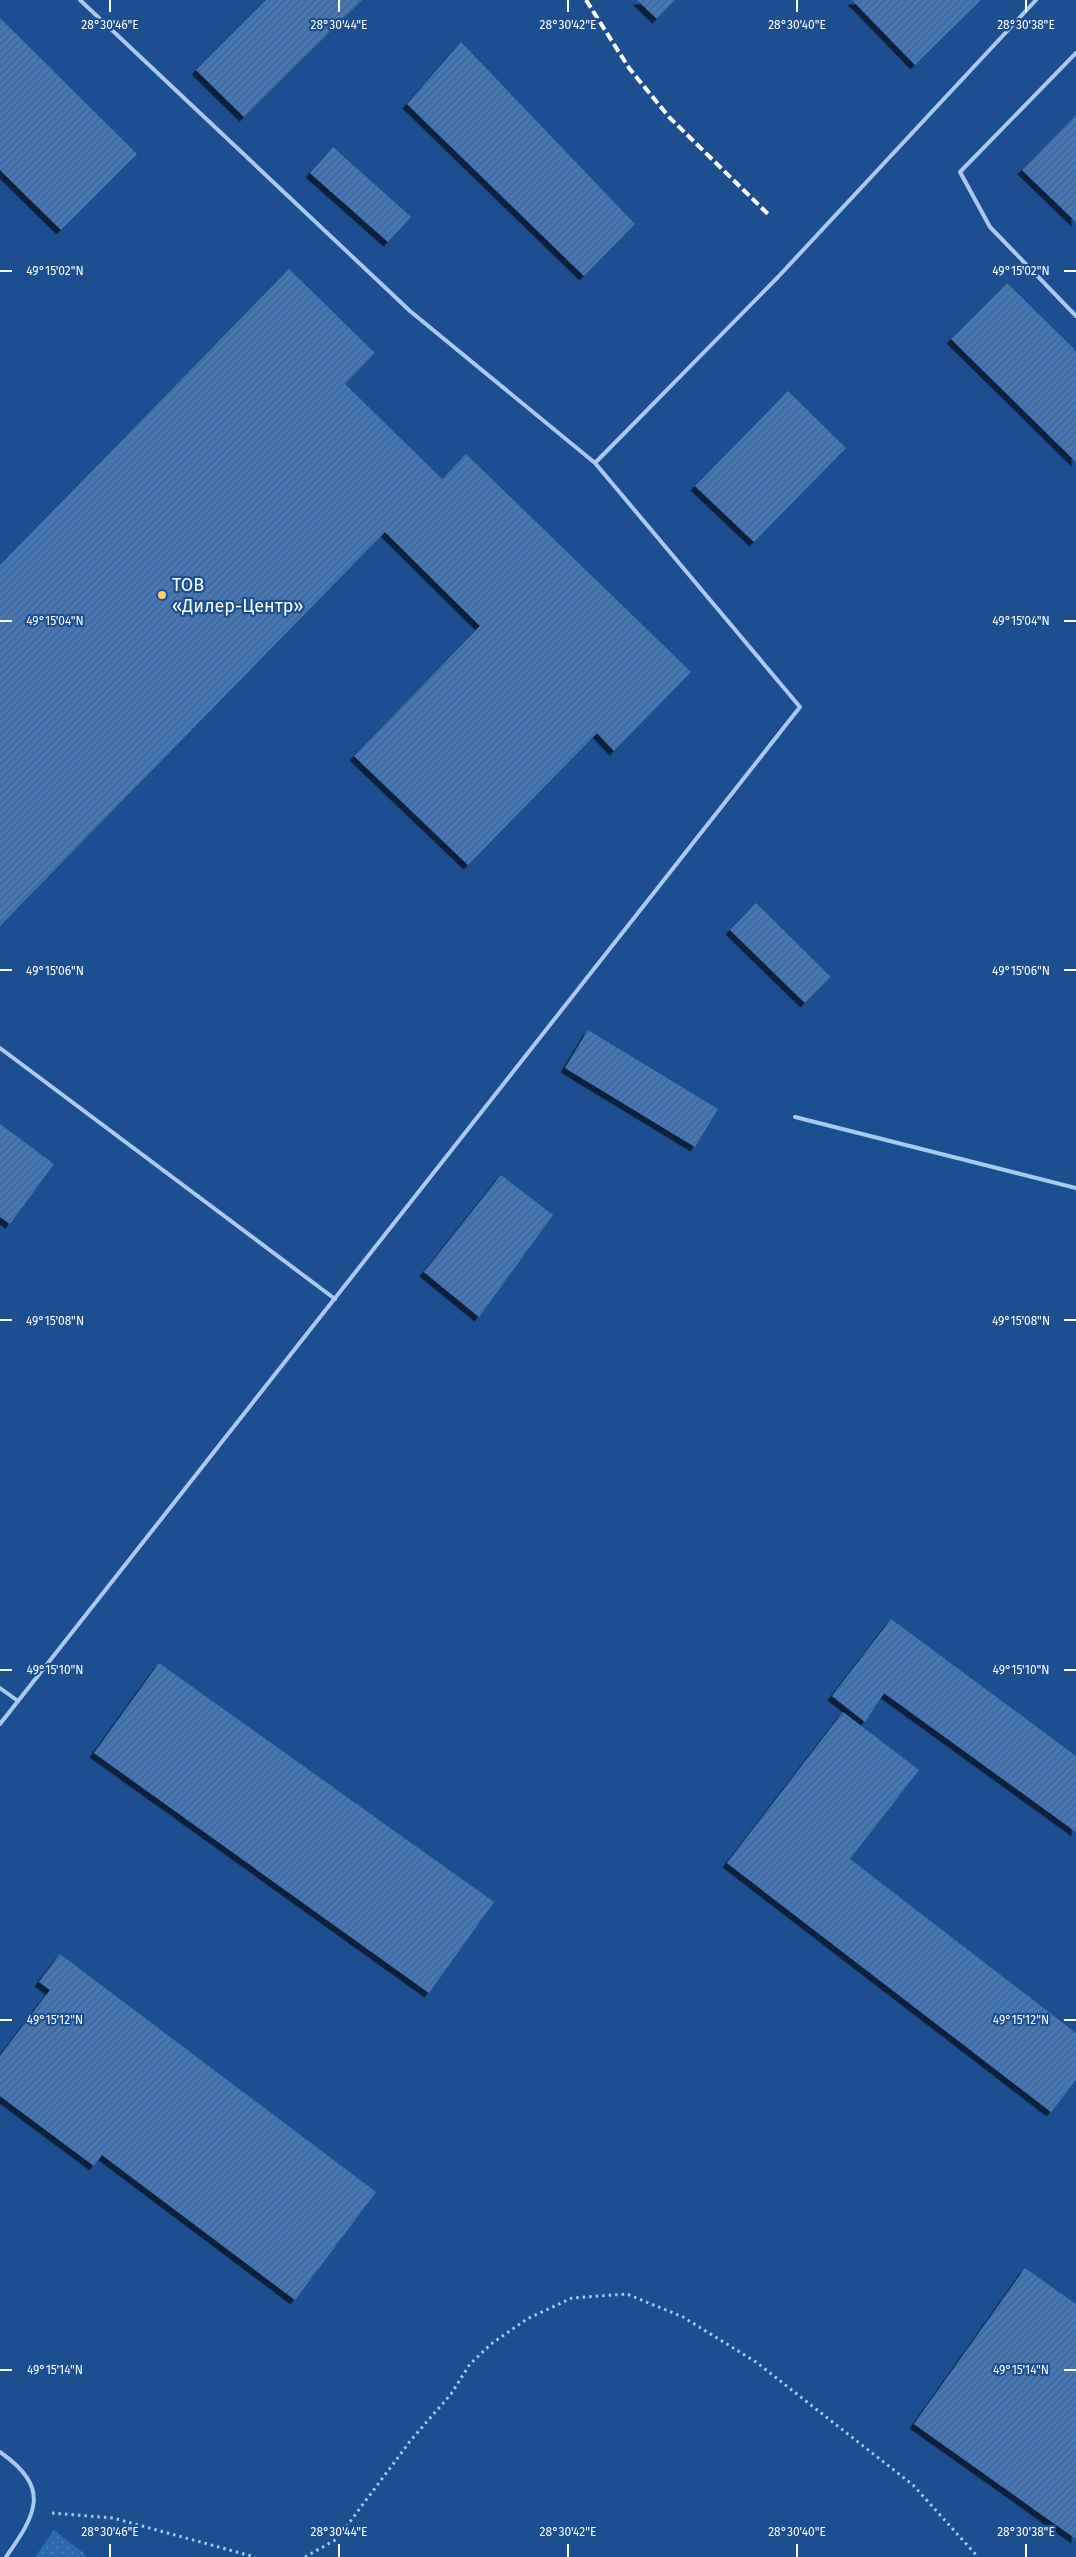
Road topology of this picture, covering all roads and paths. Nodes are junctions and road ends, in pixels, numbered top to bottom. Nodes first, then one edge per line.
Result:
1 (80, 0) edge
2 (1036, 0) edge
3 (1076, 53) edge
4 (1076, 316) edge
5 (595, 462) junction
6 (0, 1048) edge
7 (795, 1117) dead end
8 (1076, 1188) edge
9 (334, 1299) junction
10 (0, 1688) edge
11 (18, 1701) junction
12 (0, 1724) edge
13 (0, 2452) edge
14 (34, 2512) junction
15 (6, 2557) edge
16 (255, 2557) edge
17 (305, 2557) edge
18 (978, 2557) edge

1 - 5 lane
2 - 5 lane
3 - 4 lane
5 - 9 lane
6 - 9 lane
7 - 8 lane
9 - 11 lane
10 - 11 lane
11 - 12 lane
13 - 14 lane
14 - 15 lane
14 - 16 path
17 - 18 path

